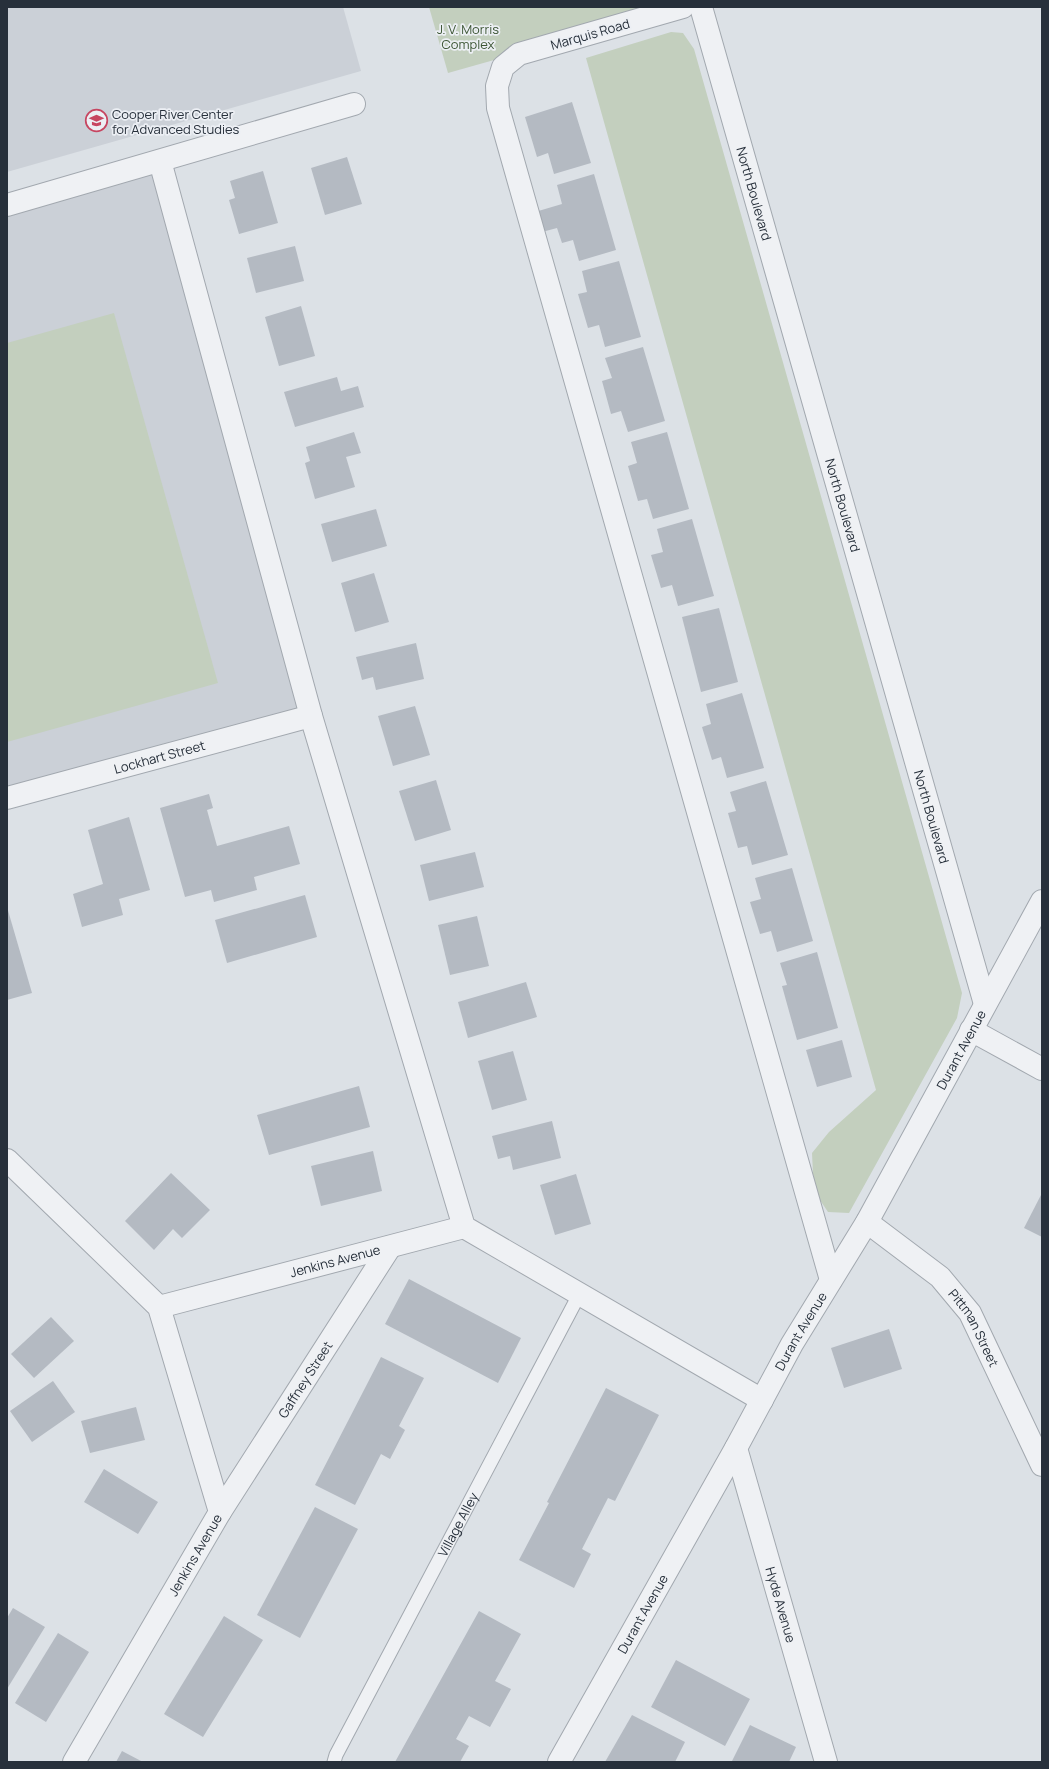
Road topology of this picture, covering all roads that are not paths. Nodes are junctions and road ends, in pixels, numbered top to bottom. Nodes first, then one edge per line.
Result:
1 (683, 7) edge
2 (701, 7) edge
3 (354, 104) dead end
4 (160, 161) junction
5 (7, 204) edge
6 (311, 716) junction
7 (7, 798) edge
8 (1042, 901) edge
9 (984, 1004) junction
10 (972, 1030) junction
11 (1042, 1069) edge
12 (7, 1160) edge
13 (867, 1222) junction
14 (464, 1227) junction
15 (390, 1247) junction
16 (831, 1280) junction
17 (580, 1294) junction
18 (159, 1307) junction
19 (762, 1400) junction
20 (736, 1448) junction
21 (1042, 1465) edge
22 (220, 1512) junction
23 (333, 1760) edge
24 (74, 1762) edge
25 (559, 1762) edge
26 (826, 1762) edge

1 - 16 street, Marquis Road
2 - 9 street, North Boulevard
3 - 4 street
4 - 5 street
4 - 6 street
6 - 7 street, Lockhart Street
6 - 14 street
8 - 9 street, Durant Avenue
9 - 10 street, Durant Avenue
10 - 11 street
10 - 13 street, Durant Avenue
12 - 18 street, Jenkins Avenue
13 - 16 street, Durant Avenue
13 - 21 street, Pittman Street
14 - 15 street, Jenkins Avenue
14 - 17 street
15 - 18 street, Jenkins Avenue
15 - 22 street, Gaffney Street
16 - 19 street, Durant Avenue
17 - 19 street
17 - 23 lane, Village Alley
18 - 22 street, Jenkins Avenue
19 - 20 street, Durant Avenue
20 - 25 street, Durant Avenue
20 - 26 street, Hyde Avenue
22 - 24 street, Jenkins Avenue

